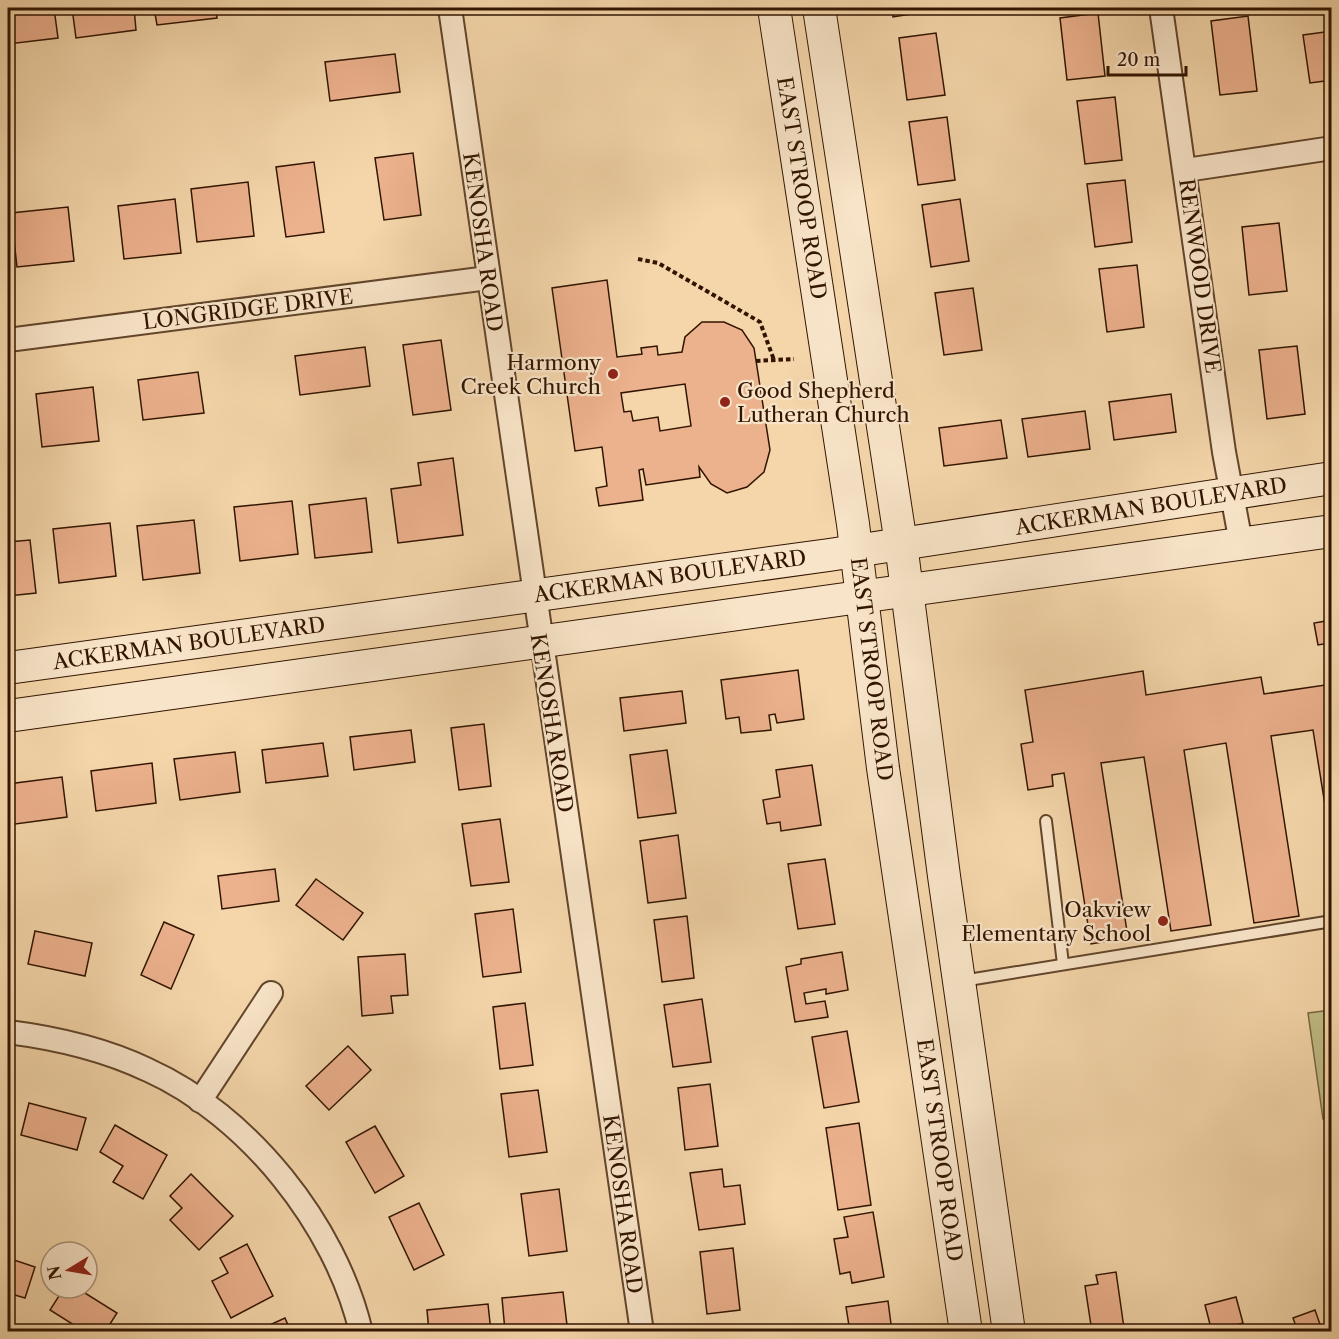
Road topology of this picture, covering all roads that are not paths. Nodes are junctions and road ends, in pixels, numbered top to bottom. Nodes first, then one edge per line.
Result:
1 (450, 8) edge
2 (774, 8) edge
3 (819, 8) edge
4 (1161, 8) edge
5 (1332, 148) edge
6 (1186, 170) junction
7 (488, 278) junction
8 (8, 340) edge
9 (1332, 478) edge
10 (1230, 494) junction
11 (1332, 531) edge
12 (901, 543) junction
13 (1241, 543) junction
14 (857, 550) junction
15 (906, 590) junction
16 (532, 595) junction
17 (863, 596) junction
18 (539, 640) junction
19 (8, 668) edge
20 (8, 717) edge
21 (1046, 821) dead end
22 (1332, 921) edge
23 (1063, 964) junction
24 (959, 981) junction
25 (272, 993) dead end
26 (8, 1032) edge
27 (200, 1101) junction
28 (361, 1332) edge
29 (642, 1332) edge
30 (966, 1332) edge
31 (1009, 1332) edge

1 - 7 street, KENOSHA ROAD
2 - 14 street, EAST STROOP ROAD
3 - 12 street, EAST STROOP ROAD
4 - 6 street, RENWOOD DRIVE
5 - 6 street
6 - 10 street, RENWOOD DRIVE
7 - 8 street, LONGRIDGE DRIVE
7 - 16 street, KENOSHA ROAD
9 - 10 street, ACKERMAN BOULEVARD
10 - 12 street, ACKERMAN BOULEVARD
10 - 13 street, RENWOOD DRIVE
11 - 13 street
12 - 14 street, ACKERMAN BOULEVARD
12 - 15 street, EAST STROOP ROAD
13 - 15 street
14 - 16 street, ACKERMAN BOULEVARD
14 - 17 street, EAST STROOP ROAD
15 - 17 street
15 - 24 street, EAST STROOP ROAD
16 - 18 street, KENOSHA ROAD
16 - 19 street, ACKERMAN BOULEVARD
17 - 18 street
17 - 30 street, EAST STROOP ROAD
18 - 20 street
18 - 29 street, KENOSHA ROAD
21 - 23 lane
22 - 23 lane
23 - 24 lane
24 - 31 street, EAST STROOP ROAD
25 - 27 street
26 - 27 street
27 - 28 street

